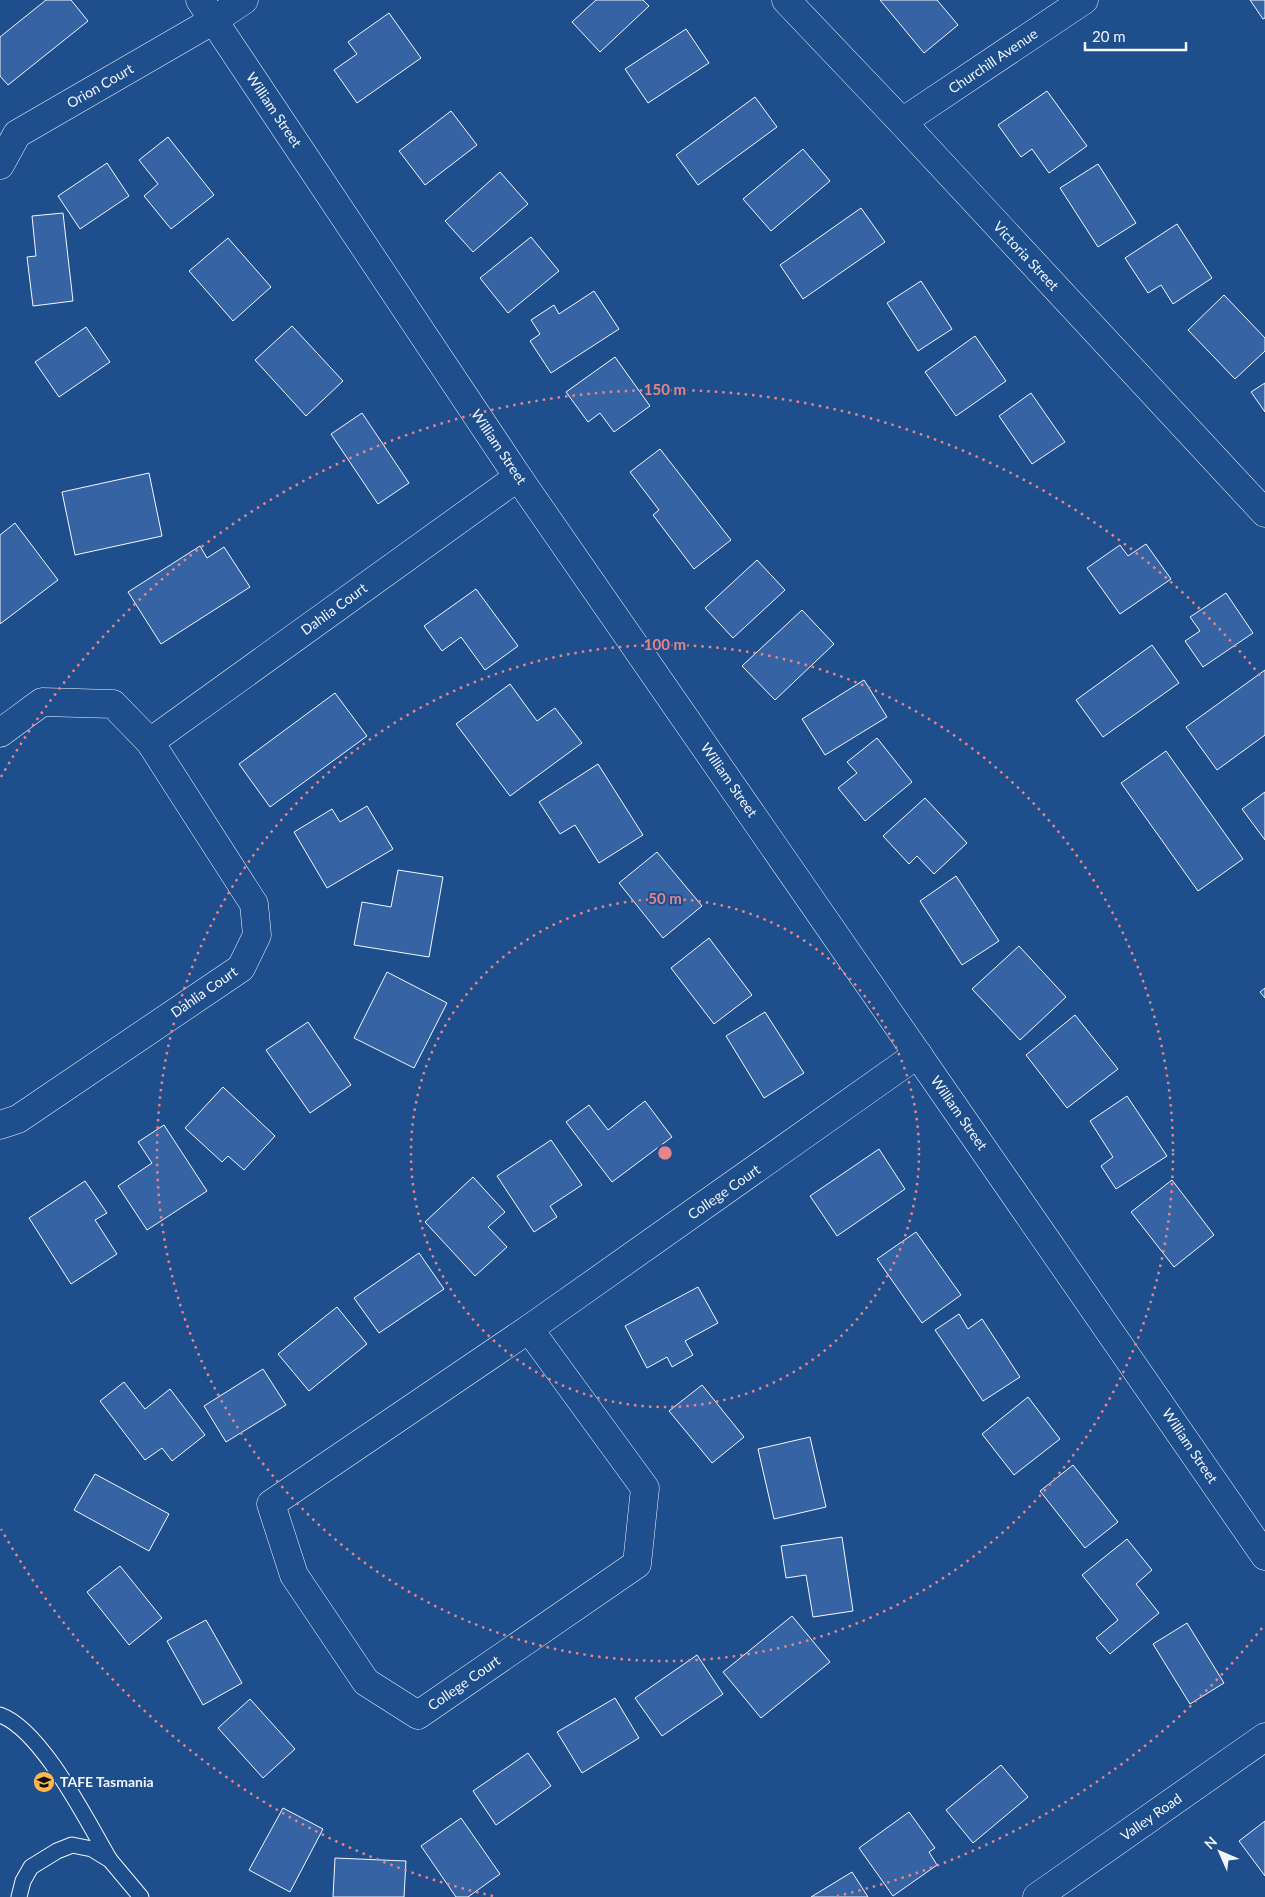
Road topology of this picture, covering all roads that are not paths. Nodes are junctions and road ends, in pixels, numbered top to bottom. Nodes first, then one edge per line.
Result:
1 (244, 0) edge
2 (786, 0) edge
3 (1084, 0) edge
4 (207, 10) edge
5 (902, 122) junction
6 (0, 166) edge
7 (518, 477) junction
8 (1265, 513) edge
9 (0, 733) edge
10 (150, 742) junction
11 (918, 1054) junction
12 (0, 1125) edge
13 (529, 1329) junction
14 (1265, 1556) edge
15 (0, 1715) edge
16 (1265, 1737) edge
17 (110, 1860) junction
18 (19, 1897) edge
19 (141, 1897) edge
20 (1037, 1897) edge

1 - 4 street, Orion Court
2 - 5 street, Victoria Street
3 - 5 street, Churchill Avenue
4 - 6 street, Orion Court
4 - 7 street, William Street
5 - 8 street, Victoria Street
7 - 10 street, Dahlia Court
7 - 11 street, William Street
9 - 10 street, Dahlia Court
10 - 12 street, Dahlia Court
11 - 13 street, College Court
11 - 14 street, William Street
13 - 13 street, College Court
15 - 17 lane
16 - 20 street, Valley Road
17 - 18 lane
17 - 19 lane

